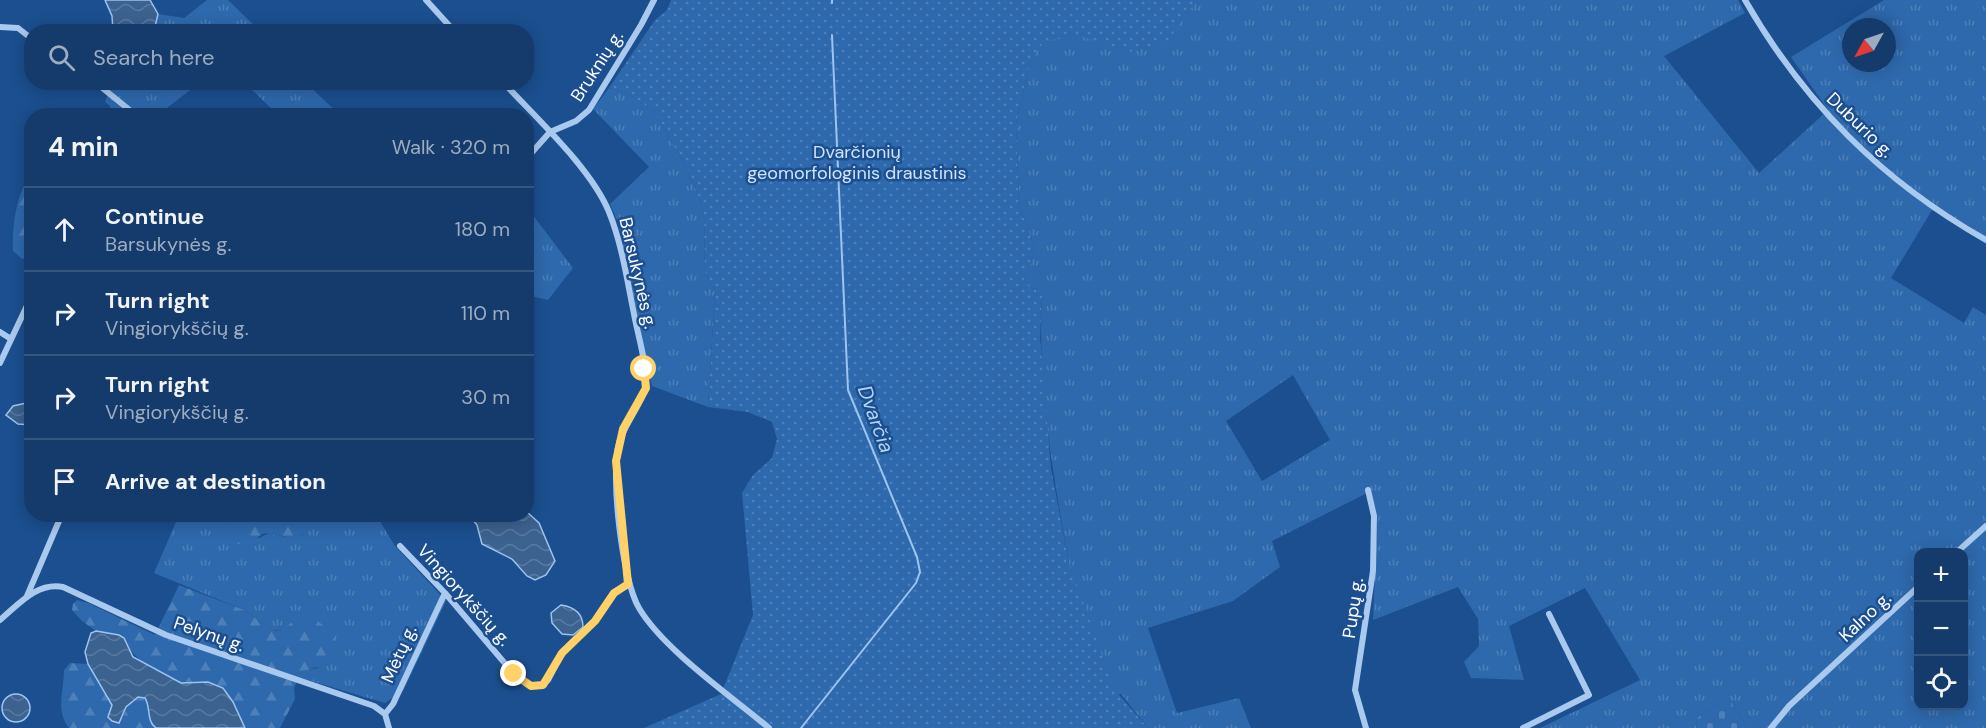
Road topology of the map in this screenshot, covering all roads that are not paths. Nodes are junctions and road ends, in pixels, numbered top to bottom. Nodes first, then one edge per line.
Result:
1 (426, 0) edge
2 (654, 0) edge
3 (1745, 0) edge
4 (448, 24) edge
5 (0, 27) edge
6 (24, 33) edge
7 (105, 90) edge
8 (511, 90) edge
9 (127, 108) edge
10 (527, 108) edge
11 (534, 115) edge
12 (550, 132) junction
13 (534, 150) edge
14 (1986, 240) edge
15 (24, 312) edge
16 (0, 332) edge
17 (11, 339) junction
18 (0, 363) edge
19 (1368, 490) dead end
20 (59, 522) edge
21 (1986, 526) edge
22 (400, 546) dead end
23 (1961, 548) edge
24 (628, 584) junction
25 (1914, 591) edge
26 (445, 593) junction
27 (27, 597) junction
28 (1549, 614) dead end
29 (0, 620) edge
30 (385, 714) junction
31 (389, 728) edge
32 (769, 728) edge
33 (1366, 728) edge
34 (1524, 728) edge
35 (1771, 728) edge

1 - 4 street
2 - 12 street, Bruknių g.
3 - 14 street, Duburio g.
5 - 6 street
7 - 9 street
8 - 10 street, Barsukynės g.
11 - 12 street, Barsukynės g.
12 - 13 street
12 - 24 street, Barsukynės g.
15 - 17 street
16 - 17 street
17 - 18 street
19 - 33 street, Pupų g.
20 - 27 street
21 - 23 street
22 - 26 street, Vingiorykščių g.
24 - 26 street, Vingiorykščių g.
24 - 32 street, Barsukynės g.
25 - 35 street, Kalno g.
26 - 30 street, Mėtų g.
27 - 29 street
27 - 30 street, Pelynų g.
28 - 34 street
30 - 31 street

